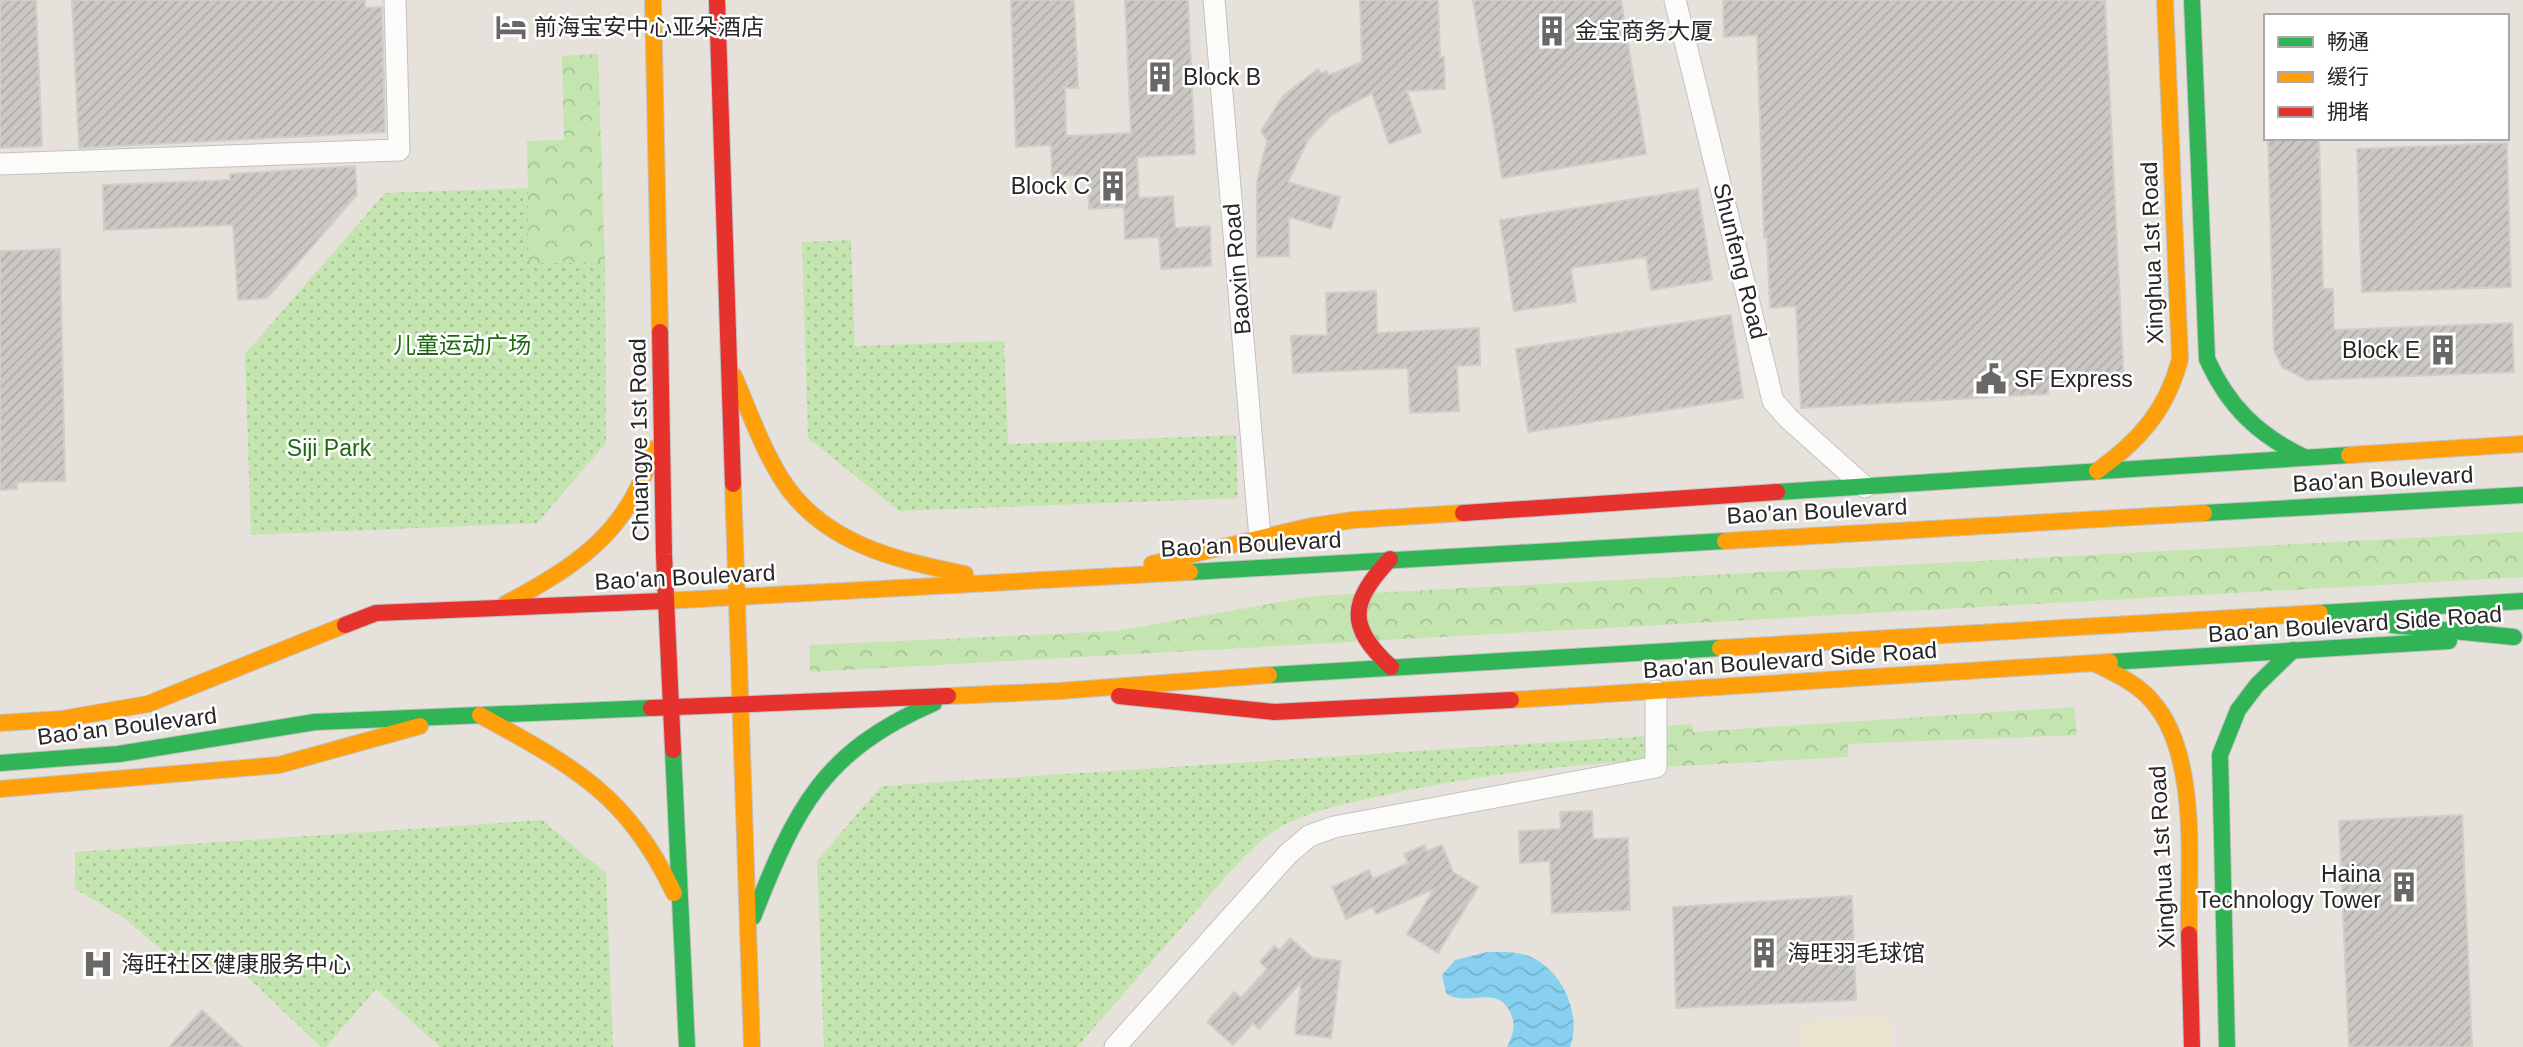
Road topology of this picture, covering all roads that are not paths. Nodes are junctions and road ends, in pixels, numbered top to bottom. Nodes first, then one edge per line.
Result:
1 (395, 0) edge
2 (653, 0) edge
3 (717, 0) edge
4 (1213, 0) edge
5 (1675, 0) edge
6 (2165, 0) edge
7 (2192, 0) edge
8 (0, 164) edge
9 (727, 361) junction
10 (661, 409) junction
11 (2523, 444) edge
12 (2304, 457) junction
13 (2096, 471) junction
14 (2483, 481) dead end
15 (1865, 486) junction
16 (2523, 495) edge
17 (2310, 506) junction
18 (1260, 538) junction
19 (1390, 559) junction
20 (1090, 576) junction
21 (1005, 583) junction
22 (737, 598) junction
23 (665, 600) junction
24 (2523, 601) edge
25 (494, 610) junction
26 (2285, 615) junction
27 (2519, 636) edge
28 (2293, 650) junction
29 (2094, 663) junction
30 (1391, 667) junction
31 (1060, 691) junction
32 (1656, 691) junction
33 (956, 695) junction
34 (741, 704) junction
35 (670, 707) junction
36 (480, 715) junction
37 (454, 716) junction
38 (0, 723) edge
39 (0, 763) edge
40 (0, 789) edge
41 (680, 909) junction
42 (747, 933) junction
43 (687, 1047) edge
44 (752, 1047) edge
45 (1115, 1047) edge
46 (2192, 1047) edge
47 (2227, 1047) edge

1 - 8 street
2 - 10 main road, Chuangye 1st Road
3 - 9 main road
4 - 18 street, Baoxin Road
5 - 15 street, Shunfeng Road
6 - 13 main road, Xinghua 1st Road
7 - 12 main road
9 - 21 main road
9 - 22 main road
10 - 23 main road, Chuangye 1st Road
10 - 25 main road
11 - 12 main road
12 - 13 main road
13 - 15 main road
14 - 17 main road
15 - 18 main road
16 - 17 main road, Bao'an Boulevard
17 - 19 main road, Bao'an Boulevard
18 - 20 main road
19 - 20 main road, Bao'an Boulevard
19 - 30 main road
20 - 21 main road, Bao'an Boulevard
21 - 22 main road, Bao'an Boulevard
22 - 23 main road, Bao'an Boulevard
22 - 34 main road
23 - 25 main road, Bao'an Boulevard
23 - 35 main road, Chuangye 1st Road
24 - 26 main road, Bao'an Boulevard
25 - 38 main road, Bao'an Boulevard
26 - 27 main road
26 - 30 main road, Bao'an Boulevard
27 - 28 main road, Bao'an Boulevard Side Road
28 - 29 main road, Bao'an Boulevard Side Road
28 - 47 main road
29 - 32 main road, Bao'an Boulevard Side Road
29 - 46 main road, Xinghua 1st Road
30 - 31 main road, Bao'an Boulevard
31 - 32 main road, Bao'an Boulevard Side Road
31 - 33 main road, Bao'an Boulevard
32 - 45 street
33 - 34 main road, Bao'an Boulevard
33 - 42 main road
34 - 35 main road, Bao'an Boulevard
34 - 42 main road
35 - 36 main road, Bao'an Boulevard
35 - 41 main road, Chuangye 1st Road
36 - 37 main road, Bao'an Boulevard
36 - 41 main road
37 - 39 main road, Bao'an Boulevard
37 - 40 main road
41 - 43 main road, Chuangye 1st Road
42 - 44 main road

